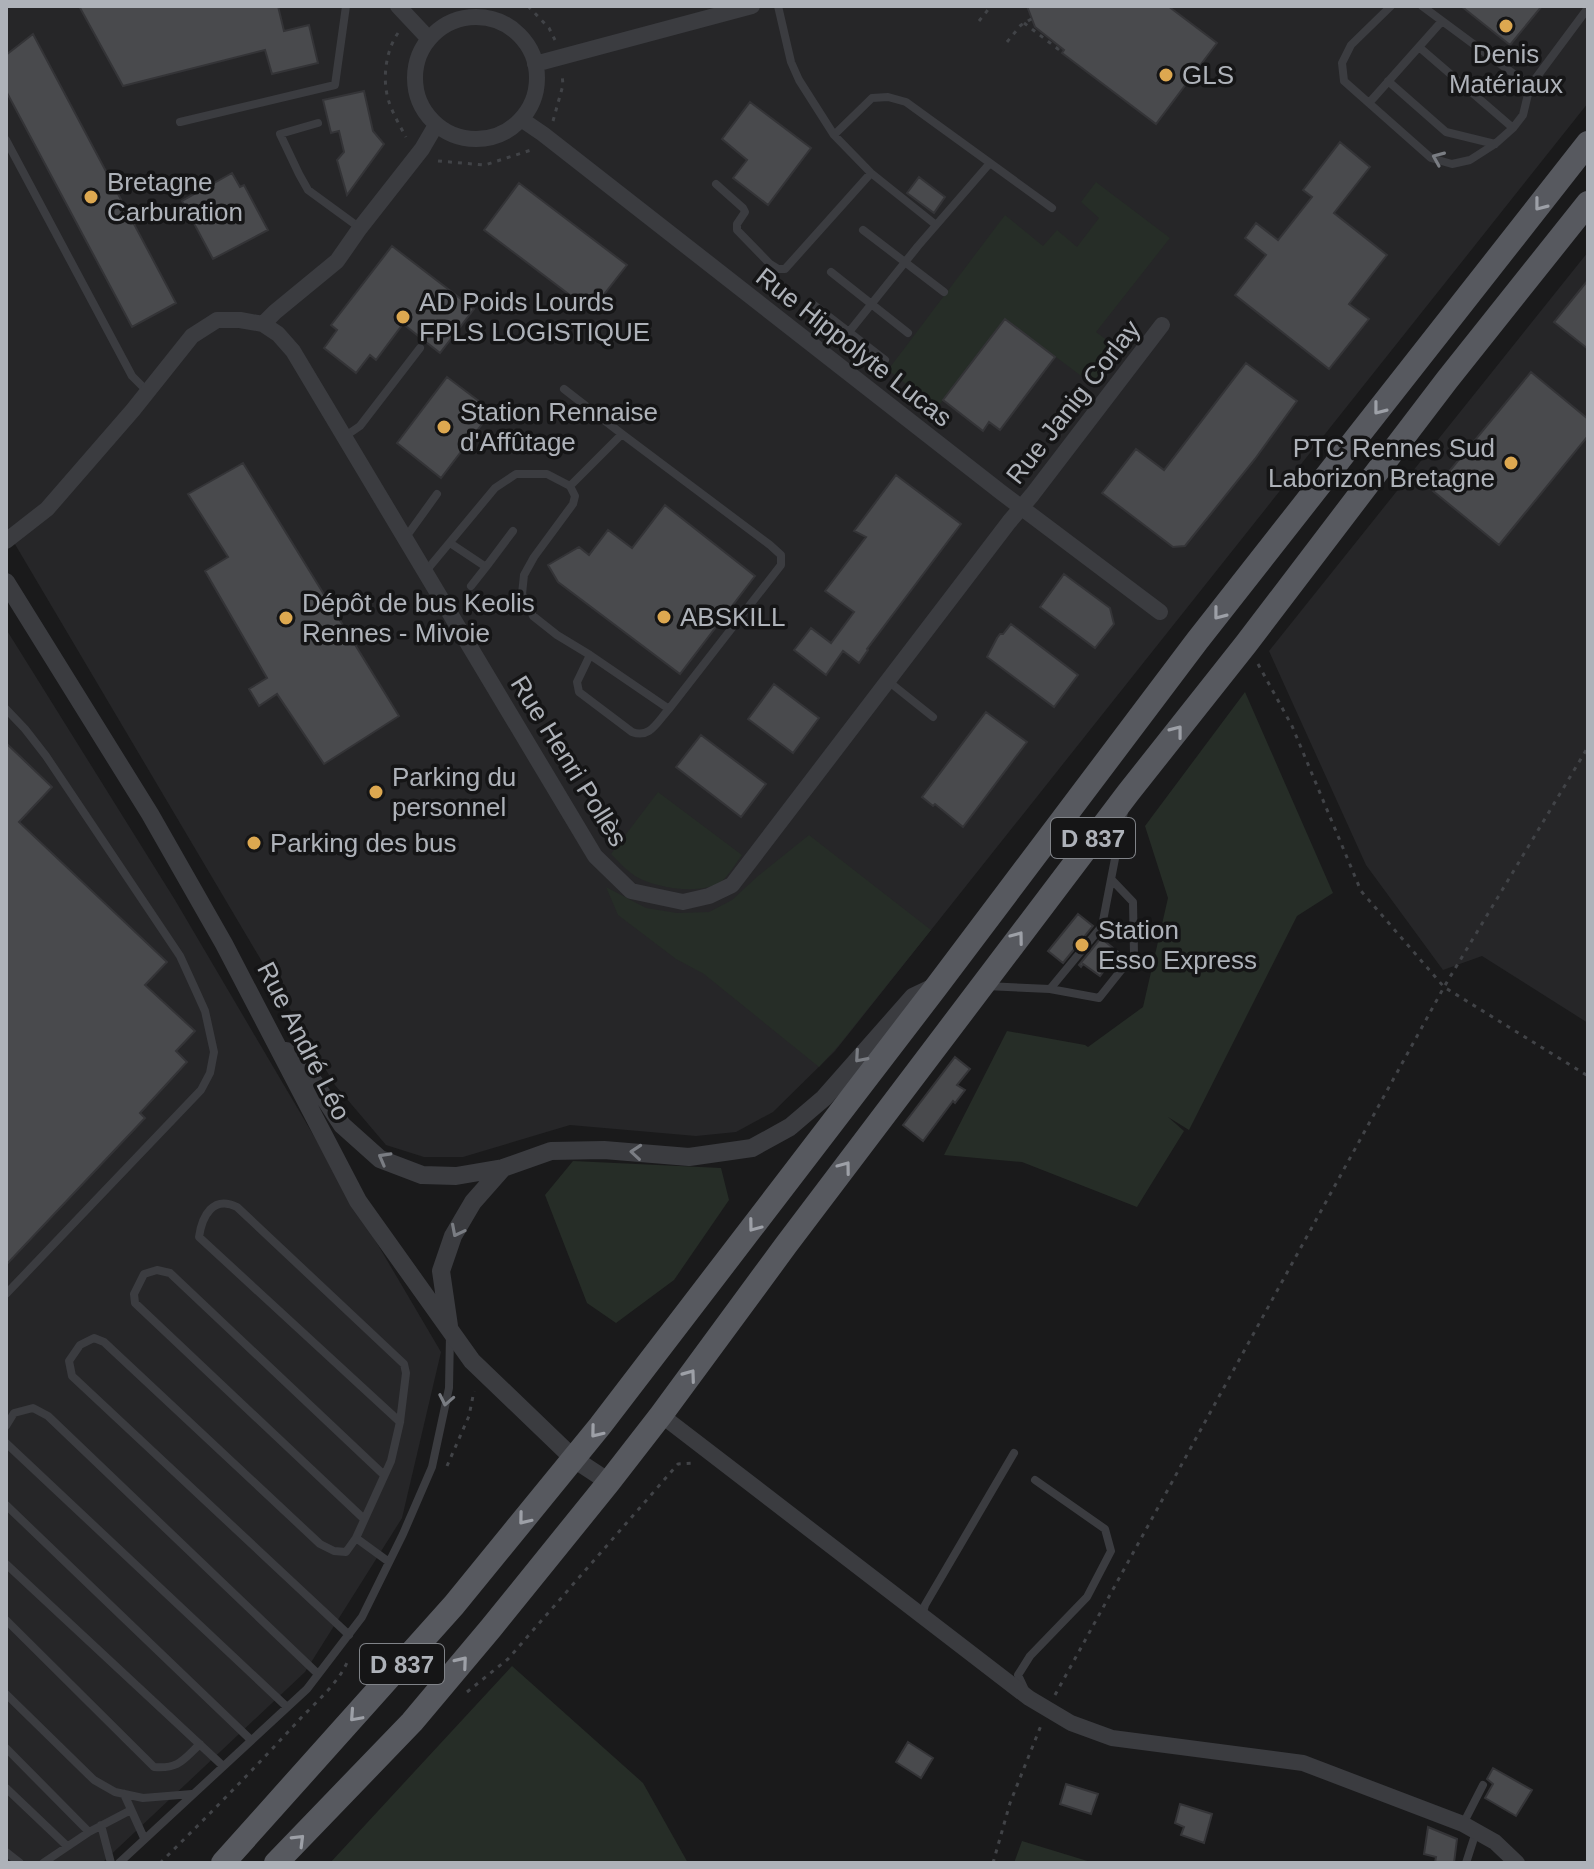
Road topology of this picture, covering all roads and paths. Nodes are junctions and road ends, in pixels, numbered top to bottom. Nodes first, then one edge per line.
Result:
1 (346, 6) edge
2 (398, 6) edge
3 (528, 6) edge
4 (752, 6) edge
5 (778, 6) edge
6 (991, 6) edge
7 (1391, 6) edge
8 (1422, 6) edge
9 (1588, 8) edge
10 (1033, 18) dead end
11 (979, 21) dead end
12 (1442, 21) junction
13 (1024, 23) junction
14 (398, 33) dead end
15 (429, 39) junction
16 (1007, 42) dead end
17 (1060, 46) dead end
18 (558, 47) dead end
19 (1419, 47) junction
20 (535, 64) junction
21 (562, 68) dead end
22 (1388, 81) junction
23 (1530, 86) junction
24 (1369, 103) junction
25 (521, 119) junction
26 (553, 121) dead end
27 (180, 122) dead end
28 (318, 123) dead end
29 (436, 125) junction
30 (1513, 128) junction
31 (834, 135) junction
32 (406, 137) dead end
33 (6, 140) edge
34 (1588, 143) edge
35 (1495, 144) junction
36 (531, 150) dead end
37 (438, 161) dead end
38 (990, 163) junction
39 (871, 173) junction
40 (716, 184) dead end
41 (1588, 203) edge
42 (1052, 208) dead end
43 (936, 225) junction
44 (360, 228) junction
45 (863, 230) dead end
46 (906, 262) junction
47 (831, 272) dead end
48 (944, 292) dead end
49 (810, 302) dead end
50 (871, 304) junction
51 (263, 324) junction
52 (1162, 325) dead end
53 (849, 332) junction
54 (908, 333) dead end
55 (420, 348) dead end
56 (885, 360) dead end
57 (564, 389) dead end
58 (147, 391) junction
59 (622, 434) junction
60 (344, 437) junction
61 (570, 486) junction
62 (437, 494) dead end
63 (1022, 507) junction
64 (513, 531) dead end
65 (405, 538) junction
66 (6, 541) edge
67 (450, 543) junction
68 (486, 567) junction
69 (425, 572) junction
70 (6, 582) edge
71 (471, 586) dead end
72 (1160, 612) dead end
73 (1246, 644) junction
74 (590, 655) junction
75 (887, 681) junction
76 (6, 709) edge
77 (669, 709) junction
78 (933, 717) dead end
79 (1588, 747) edge
80 (1128, 793) junction
81 (1112, 880) junction
82 (937, 986) junction
83 (981, 986) junction
84 (1444, 987) junction
85 (1050, 989) junction
86 (275, 1040) junction
87 (1588, 1076) edge
88 (503, 1168) junction
89 (6, 1294) edge
90 (450, 1332) junction
91 (661, 1415) junction
92 (400, 1422) junction
93 (6, 1426) edge
94 (6, 1443) edge
95 (1014, 1453) dead end
96 (574, 1459) junction
97 (696, 1463) dead end
98 (384, 1475) junction
99 (1035, 1480) dead end
100 (609, 1482) junction
101 (6, 1505) edge
102 (364, 1519) junction
103 (356, 1538) junction
104 (389, 1562) junction
105 (6, 1564) edge
106 (922, 1616) junction
107 (6, 1620) edge
108 (349, 1635) junction
109 (318, 1674) junction
110 (6, 1694) edge
111 (465, 1694) dead end
112 (1040, 1701) junction
113 (287, 1707) junction
114 (251, 1740) junction
115 (200, 1744) junction
116 (6, 1748) edge
117 (223, 1766) junction
118 (1483, 1785) dead end
119 (6, 1788) edge
120 (193, 1793) junction
121 (124, 1794) junction
122 (131, 1810) junction
123 (101, 1825) junction
124 (1469, 1828) junction
125 (89, 1832) junction
126 (144, 1838) junction
127 (67, 1846) junction
128 (6, 1852) edge
129 (20, 1863) edge
130 (43, 1863) edge
131 (111, 1863) edge
132 (119, 1863) edge
133 (223, 1863) edge
134 (276, 1863) edge
135 (993, 1863) edge
136 (1466, 1863) edge
137 (1517, 1863) edge

1 - 27 lane
2 - 15 street
3 - 18 path
4 - 20 street
5 - 31 lane
6 - 11 path
7 - 24 lane
8 - 12 lane
9 - 23 lane
10 - 13 path
12 - 19 lane
12 - 23 lane
13 - 16 path
13 - 17 path
14 - 32 path
15 - 20 street
15 - 29 street
19 - 22 lane
19 - 30 lane
20 - 25 street
21 - 26 path
22 - 24 lane
22 - 35 lane
23 - 30 lane
35 -> 24 lane
25 - 29 street
25 - 63 street, Rue Hippolyte Lucas
28 - 44 lane
29 - 44 street
30 - 35 lane
31 - 38 lane
31 - 39 lane
33 - 58 lane
34 -> 82 main road, D 837
36 - 37 path
38 - 42 lane
38 - 43 lane
39 - 40 lane
39 - 43 lane
41 - 73 main road, D 837
43 - 46 lane
44 - 51 street
45 - 46 lane
46 - 48 lane
46 - 50 lane
47 - 50 lane
49 - 53 lane
50 - 53 lane
50 - 54 lane
51 - 58 street
51 - 60 street, Rue Henri Pollès
52 - 63 street, Rue Janig Corlay
53 - 56 lane
55 - 60 lane
57 - 59 lane
58 - 66 street
59 - 61 lane
59 - 77 lane
60 - 65 street, Rue Henri Pollès
61 - 67 lane
61 - 74 lane
62 - 65 lane
63 - 72 street, Rue Hippolyte Lucas
63 - 75 street, Rue Henri Pollès
64 - 68 lane
65 - 69 street, Rue Henri Pollès
67 - 68 lane
67 - 69 lane
68 - 71 lane
69 - 75 street, Rue Henri Pollès
70 - 86 street, Rue André Léo
80 -> 73 main road, D 837
73 - 84 path
74 - 77 lane
74 - 77 lane
75 - 78 lane
76 - 89 lane
79 - 84 path
80 - 81 lane
83 -> 80 main road, D 837
81 - 85 lane
81 - 85 lane
82 -> 88 street
82 -> 96 main road, D 837
83 - 85 lane
91 -> 83 main road, D 837
84 - 87 path
84 - 112 path
88 -> 86 street
86 - 90 street, Rue André Léo
88 -> 90 street
90 - 96 street, Rue André Léo
90 -> 104 lane
91 - 100 main road, D 837
91 - 106 street
92 - 92 lane
92 - 98 lane
93 - 109 lane
94 - 113 lane
95 - 106 lane
96 - 100 street, Rue André Léo
96 -> 133 main road, D 837
97 - 111 path
98 - 102 lane
98 - 102 lane
99 - 112 lane
134 -> 100 main road, D 837
101 - 114 lane
102 - 103 lane
103 - 104 lane
103 - 108 lane
104 - 108 lane
105 - 115 lane
106 - 112 street
107 - 115 lane
108 - 109 lane
109 - 113 lane
110 - 121 lane
112 - 124 street
112 - 135 path
113 - 114 lane
114 - 117 lane
115 - 117 lane
116 - 125 lane
117 - 120 lane
118 - 124 lane
119 - 127 lane
120 - 121 lane
120 - 126 lane
121 - 122 lane
122 - 123 lane
122 - 126 lane
123 - 125 lane
123 - 131 lane
124 - 136 lane
124 - 137 street
125 - 127 lane
126 - 132 lane
127 - 130 lane
128 - 129 lane

